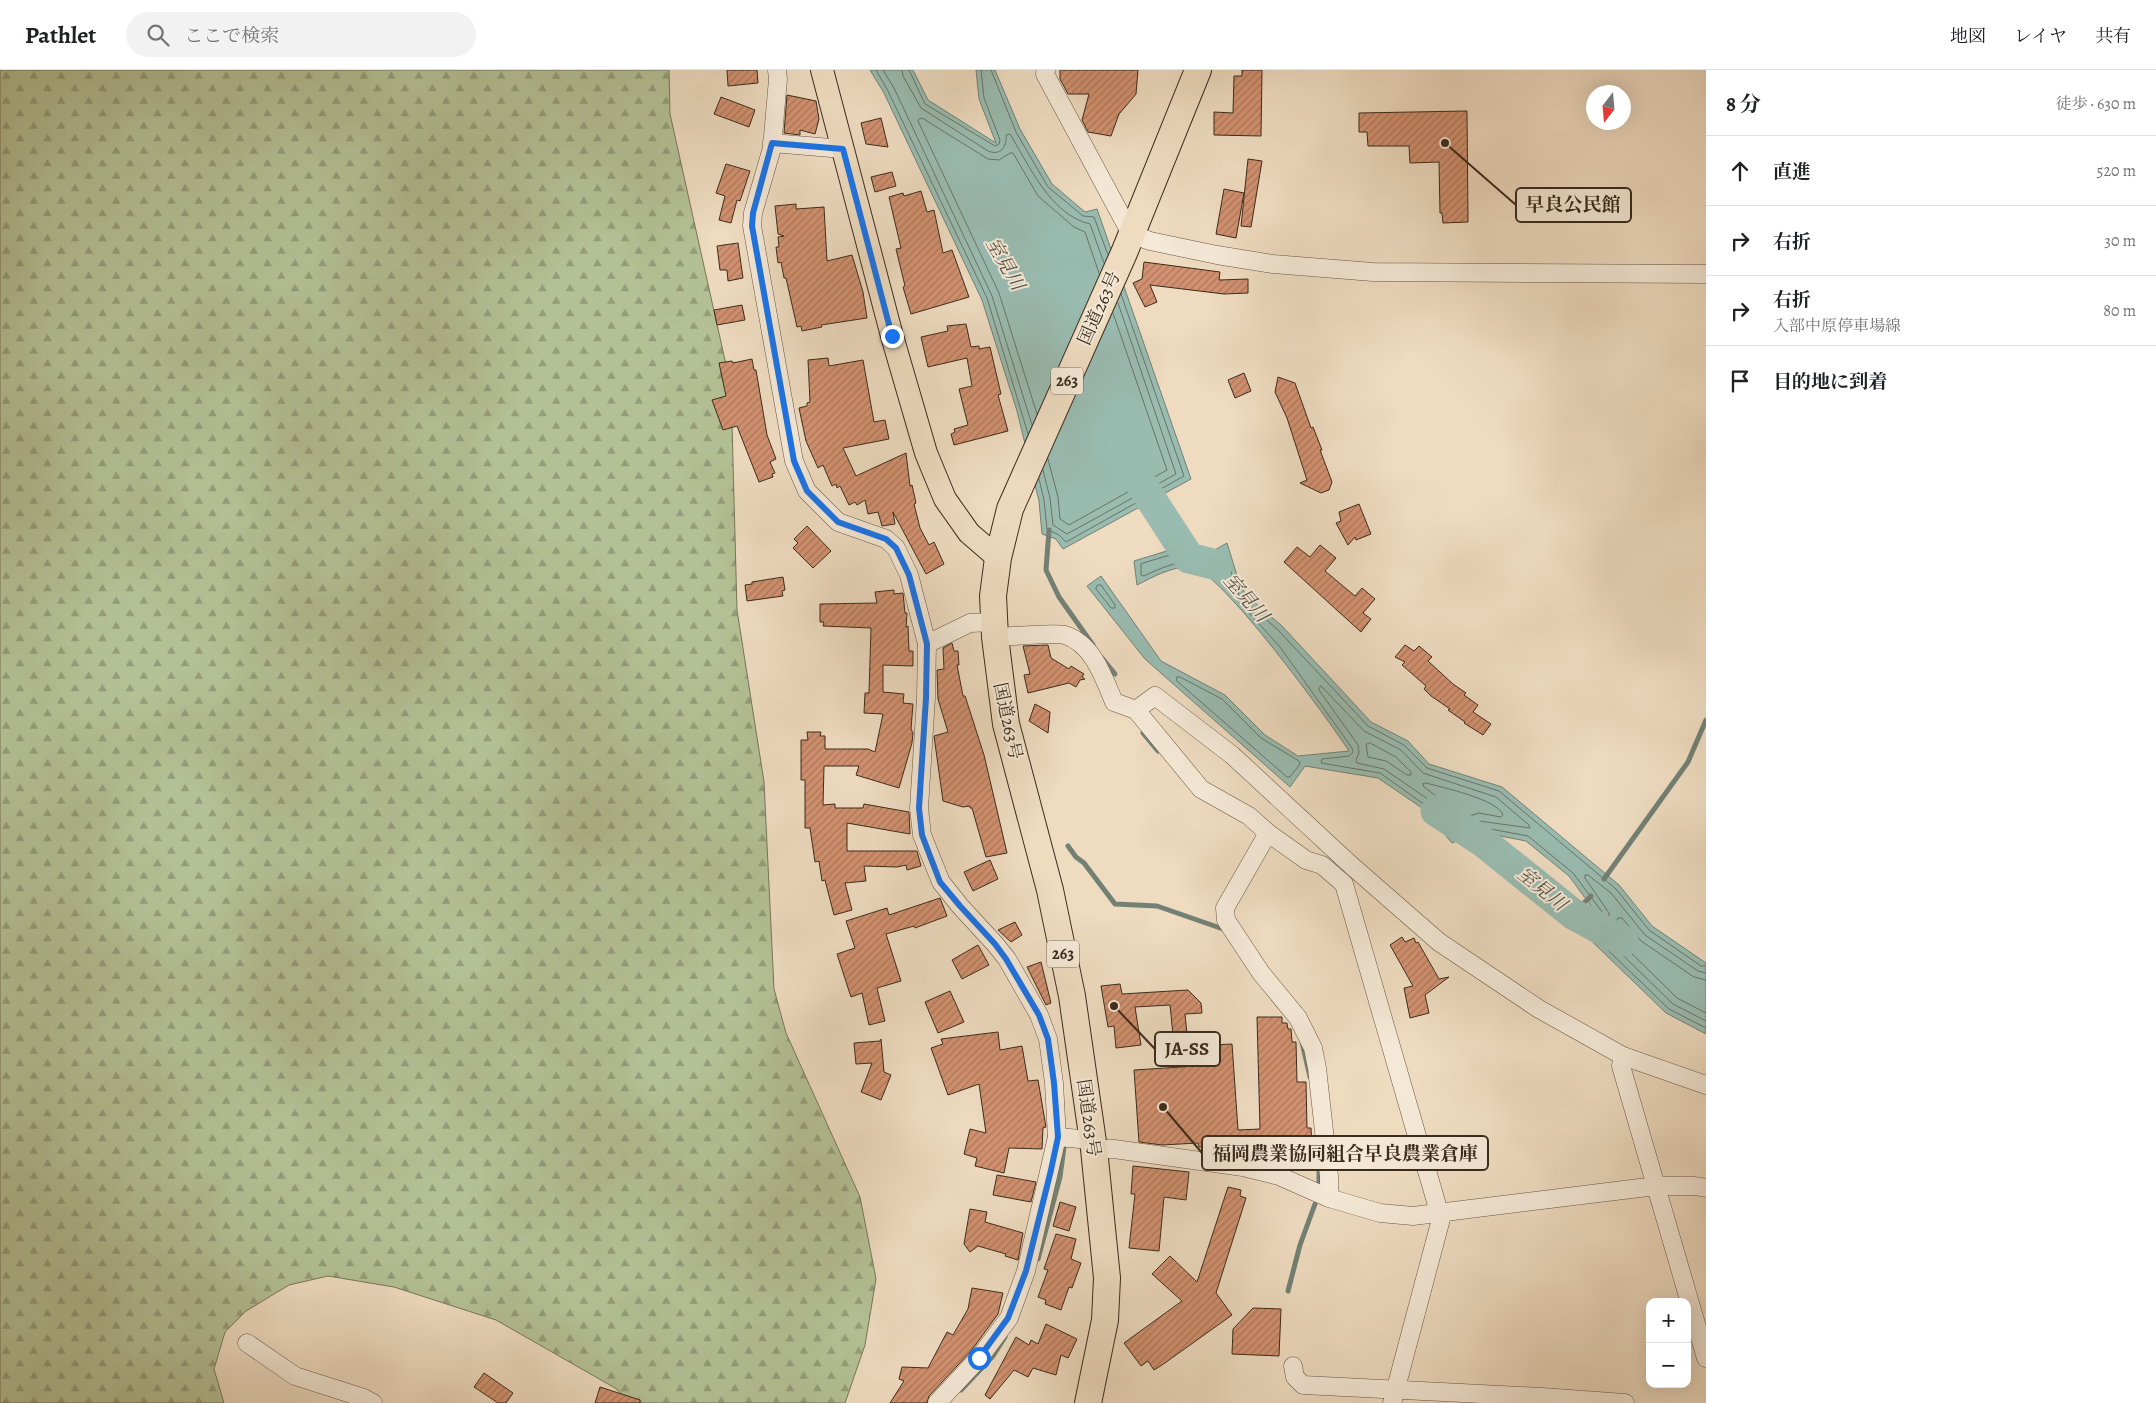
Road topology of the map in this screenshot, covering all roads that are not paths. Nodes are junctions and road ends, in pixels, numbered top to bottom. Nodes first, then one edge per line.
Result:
1 (777, 70) edge
2 (822, 70) edge
3 (1046, 70) edge
4 (1198, 70) edge
5 (772, 143) junction
6 (843, 149) junction
7 (1127, 243) junction
8 (1706, 274) edge
9 (998, 558) junction
10 (994, 629) junction
11 (927, 644) junction
12 (1136, 710) junction
13 (1268, 833) junction
14 (1623, 1056) junction
15 (1706, 1085) edge
16 (1079, 1141) junction
17 (1656, 1186) junction
18 (1706, 1188) edge
19 (1329, 1198) junction
20 (1439, 1213) junction
21 (247, 1343) dead end
22 (1706, 1358) edge
23 (1293, 1366) dead end
24 (1394, 1397) edge
25 (372, 1403) edge
26 (937, 1403) edge
27 (1088, 1403) edge
28 (1625, 1403) edge

1 - 5 street
2 - 6 main road
3 - 7 street
4 - 7 highway, 国道263号 / 263
5 - 6 street
5 - 11 street
6 - 9 main road
7 - 8 street
7 - 9 highway, 国道263号 / 263
9 - 10 highway, 国道263号 / 263
10 - 11 street
10 - 12 street
10 - 16 highway, 国道263号 / 263
11 - 16 street
12 - 13 street
12 - 14 street
13 - 19 street
13 - 20 street
14 - 15 street
14 - 17 street
16 - 19 street
16 - 26 street
16 - 27 highway, 国道263号 / 263
17 - 18 street
17 - 20 street
17 - 22 street
19 - 20 street
20 - 24 street
21 - 25 street
23 - 24 street
24 - 28 street

